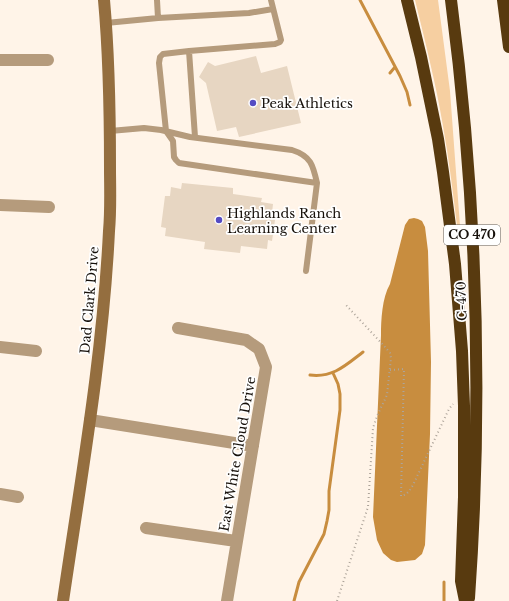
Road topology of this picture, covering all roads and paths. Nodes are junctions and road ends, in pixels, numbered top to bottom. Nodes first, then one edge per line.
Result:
1 (104, 0) edge
2 (156, 0) edge
3 (271, 0) edge
4 (407, 0) edge
5 (451, 0) edge
6 (503, 0) edge
7 (273, 9) junction
8 (158, 18) junction
9 (106, 24) junction
10 (509, 47) edge
11 (189, 51) junction
12 (0, 60) edge
13 (48, 60) dead end
14 (110, 131) junction
15 (166, 131) junction
16 (195, 137) junction
17 (317, 182) junction
18 (0, 205) edge
19 (49, 207) dead end
20 (306, 271) dead end
21 (346, 305) dead end
22 (178, 328) dead end
23 (0, 347) edge
24 (36, 351) dead end
25 (390, 370) junction
26 (464, 398) junction
27 (90, 420) junction
28 (253, 446) junction
29 (0, 494) edge
30 (18, 497) dead end
31 (146, 528) dead end
32 (236, 541) junction
33 (64, 601) edge
34 (227, 601) edge
35 (337, 601) edge
36 (466, 601) edge
37 (469, 601) edge

1 - 9 street, Dad Clark Drive
2 - 8 lane
3 - 7 lane
4 - 26 highway
5 - 37 highway, C-470 / CO 470
6 - 10 highway
7 - 8 lane
7 - 11 lane
8 - 9 lane
9 - 14 street, Dad Clark Drive
11 - 15 lane
11 - 16 lane
12 - 13 street
14 - 15 lane
14 - 27 street, Dad Clark Drive
15 - 16 lane
15 - 17 lane
16 - 17 lane
17 - 20 lane
18 - 19 street
21 - 25 path
22 - 28 street, East White Cloud Drive
23 - 24 street
25 - 26 path
25 - 35 path
26 - 36 highway
27 - 28 street
27 - 33 street, Dad Clark Drive
28 - 32 street, East White Cloud Drive
29 - 30 street
31 - 32 street
32 - 34 street, East White Cloud Drive

